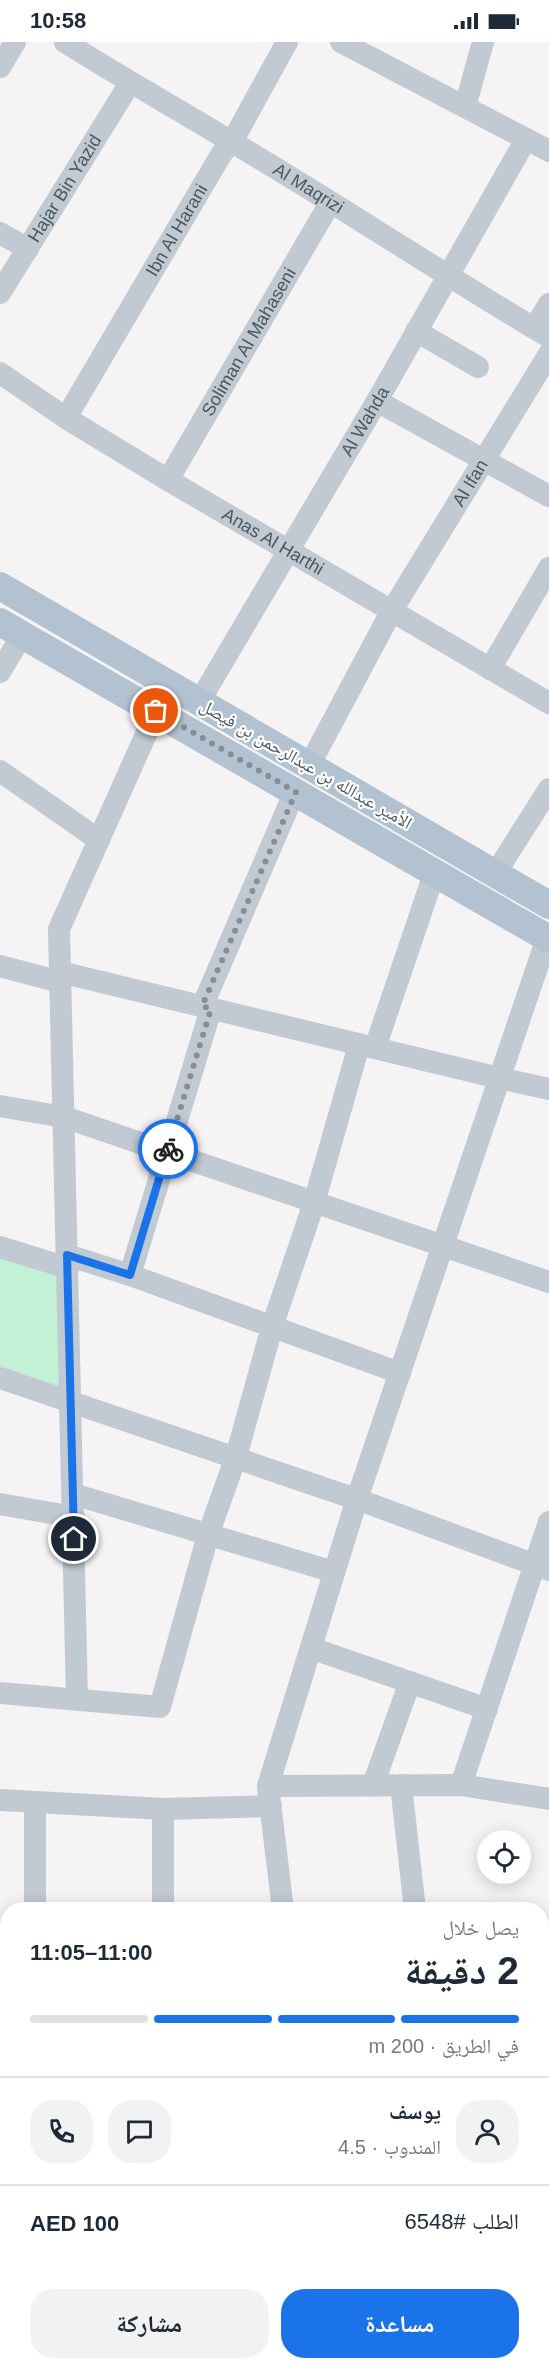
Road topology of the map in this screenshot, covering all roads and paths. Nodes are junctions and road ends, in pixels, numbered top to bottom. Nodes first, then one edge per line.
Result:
1 (15, 42) edge
2 (64, 42) edge
3 (287, 42) edge
4 (341, 42) edge
5 (483, 42) edge
6 (0, 67) edge
7 (130, 83) junction
8 (465, 107) junction
9 (526, 139) junction
10 (232, 142) junction
11 (549, 151) edge
12 (330, 203) junction
13 (0, 233) edge
14 (28, 249) junction
15 (447, 276) junction
16 (0, 293) edge
17 (549, 304) edge
18 (416, 331) junction
19 (542, 333) edge
20 (549, 354) edge
21 (478, 367) dead end
22 (0, 373) edge
23 (377, 401) junction
24 (66, 418) junction
25 (485, 461) junction
26 (168, 480) junction
27 (549, 496) edge
28 (289, 551) junction
29 (549, 568) edge
30 (0, 586) edge
31 (392, 612) junction
32 (11, 628) edge
33 (490, 669) junction
34 (0, 672) edge
35 (199, 702) junction
36 (549, 703) edge
37 (156, 711) junction
38 (309, 766) junction
39 (0, 771) edge
40 (549, 789) edge
41 (296, 792) junction
42 (99, 840) junction
43 (435, 872) junction
44 (495, 874) junction
45 (549, 905) edge
46 (548, 938) edge
47 (0, 966) edge
48 (60, 977) junction
49 (207, 1008) junction
50 (367, 1047) junction
51 (499, 1078) junction
52 (549, 1089) edge
53 (0, 1106) edge
54 (64, 1118) junction
55 (167, 1153) junction
56 (314, 1203) junction
57 (442, 1246) junction
58 (0, 1247) edge
59 (68, 1261) junction
60 (130, 1275) junction
61 (549, 1282) edge
62 (272, 1327) junction
63 (400, 1373) junction
64 (0, 1378) edge
65 (71, 1401) junction
66 (236, 1457) junction
67 (357, 1499) junction
68 (0, 1504) edge
69 (73, 1506) junction
70 (549, 1522) edge
71 (208, 1534) junction
72 (542, 1567) edge
73 (334, 1572) junction
74 (311, 1648) junction
75 (410, 1682) junction
76 (0, 1693) edge
77 (78, 1699) junction
78 (487, 1709) junction
79 (373, 1785) junction
80 (401, 1785) junction
81 (461, 1785) junction
82 (270, 1796) junction
83 (549, 1799) edge
84 (0, 1800) edge
85 (35, 1802) junction
86 (163, 1809) junction
87 (35, 1902) edge
88 (163, 1902) edge
89 (281, 1902) edge
90 (414, 1902) edge

1 - 6 street
2 - 7 street, Al Maqrizi
3 - 10 street, Ibn Al Harani
4 - 8 street
5 - 8 street
7 - 10 street, Al Maqrizi
7 - 14 street, Hajar Bin Yazid
8 - 9 street
9 - 11 street
9 - 15 street, Al Wahda
10 - 12 street, Al Maqrizi
10 - 24 street, Ibn Al Harani
12 - 15 street, Al Maqrizi
12 - 26 street, Soliman Al Mahaseni
13 - 14 street
14 - 16 street, Hajar Bin Yazid
15 - 18 street, Al Wahda
15 - 19 street, Al Maqrizi
17 - 19 street
18 - 21 street
18 - 23 street, Al Wahda
20 - 25 street, Al Ifan
22 - 24 street, Anas Al Harthi
23 - 25 street
23 - 28 street, Al Wahda
24 - 26 street, Anas Al Harthi
25 - 27 street
25 - 31 street, Al Ifan
26 - 28 street, Anas Al Harthi
28 - 31 street, Anas Al Harthi
28 - 35 street, Al Wahda
29 - 33 street
30 - 35 main road, الأمير عبدالله بن عبدالرحمن بن فيصل
31 - 33 street, Anas Al Harthi
31 - 38 street, Al Ifan
32 - 34 street
32 - 37 main road, الأمير عبدالله بن عبدالرحمن بن فيصل
33 - 36 street, Anas Al Harthi
35 - 38 main road, الأمير عبدالله بن عبدالرحمن بن فيصل
37 - 41 main road, الأمير عبدالله بن عبدالرحمن بن فيصل
37 - 42 street
38 - 44 main road, الأمير عبدالله بن عبدالرحمن بن فيصل
39 - 42 street
40 - 44 street
41 - 43 main road, الأمير عبدالله بن عبدالرحمن بن فيصل
41 - 49 street
42 - 48 street
43 - 46 main road, الأمير عبدالله بن عبدالرحمن بن فيصل
43 - 50 street
44 - 45 main road, الأمير عبدالله بن عبدالرحمن بن فيصل
46 - 51 street
47 - 48 street
48 - 49 street
48 - 54 street
49 - 50 street
49 - 55 street
50 - 51 street
50 - 56 street
51 - 52 street
51 - 57 street
53 - 54 street
54 - 55 street
54 - 59 street
55 - 56 street
55 - 60 street
56 - 57 street
56 - 62 street
57 - 61 street
57 - 63 street
58 - 59 street
59 - 60 street
59 - 65 street
60 - 62 street
62 - 63 street
62 - 66 street
63 - 67 street
64 - 65 street
65 - 66 street
65 - 69 street
66 - 67 street
66 - 71 street
67 - 72 street
67 - 73 street
68 - 69 street
69 - 71 street
69 - 77 street
70 - 72 street
71 - 73 street
71 - 77 street
72 - 78 street
73 - 74 street
74 - 75 street
74 - 82 street
75 - 78 street
75 - 79 street
76 - 77 street
78 - 81 street
79 - 80 street
79 - 82 street
80 - 81 street
80 - 90 street
81 - 83 street
82 - 86 street
82 - 89 street
84 - 85 street
85 - 86 street
85 - 87 street
86 - 88 street

